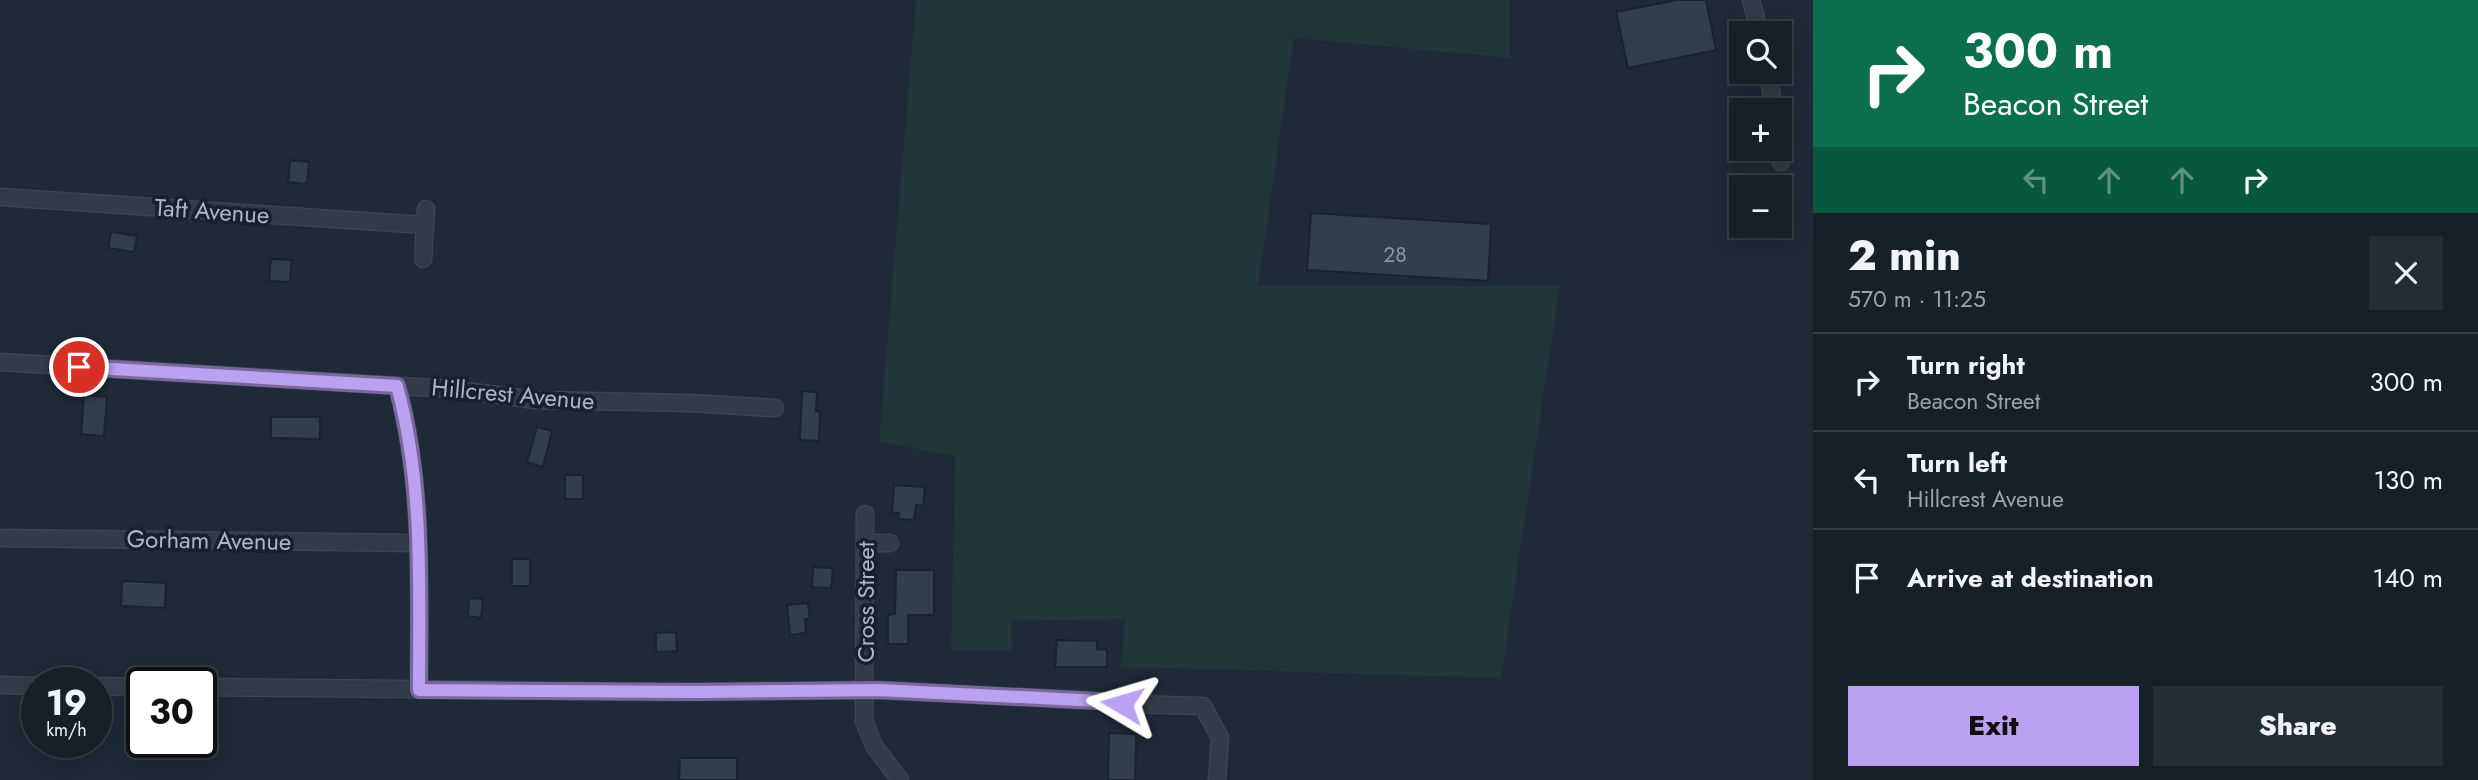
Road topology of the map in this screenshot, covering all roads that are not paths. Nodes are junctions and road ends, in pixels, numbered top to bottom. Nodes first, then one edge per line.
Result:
1 (1751, 0) edge
2 (1757, 21) edge
3 (0, 197) edge
4 (423, 259) dead end
5 (0, 362) edge
6 (397, 386) junction
7 (775, 408) dead end
8 (865, 514) dead end
9 (0, 538) edge
10 (417, 543) junction
11 (865, 543) junction
12 (890, 543) dead end
13 (0, 685) edge
14 (21, 686) edge
15 (217, 687) edge
16 (419, 690) junction
17 (864, 690) junction
18 (900, 780) edge
19 (1217, 780) edge

1 - 2 street
3 - 4 street, Taft Avenue
5 - 6 street, Hillcrest Avenue
6 - 7 street, Hillcrest Avenue
6 - 10 street
8 - 11 street, Cross Street
9 - 10 street, Gorham Avenue
10 - 16 street
11 - 12 street
11 - 17 street, Cross Street
13 - 14 street
15 - 16 street
16 - 17 street
17 - 18 street, Cross Street
17 - 19 street

